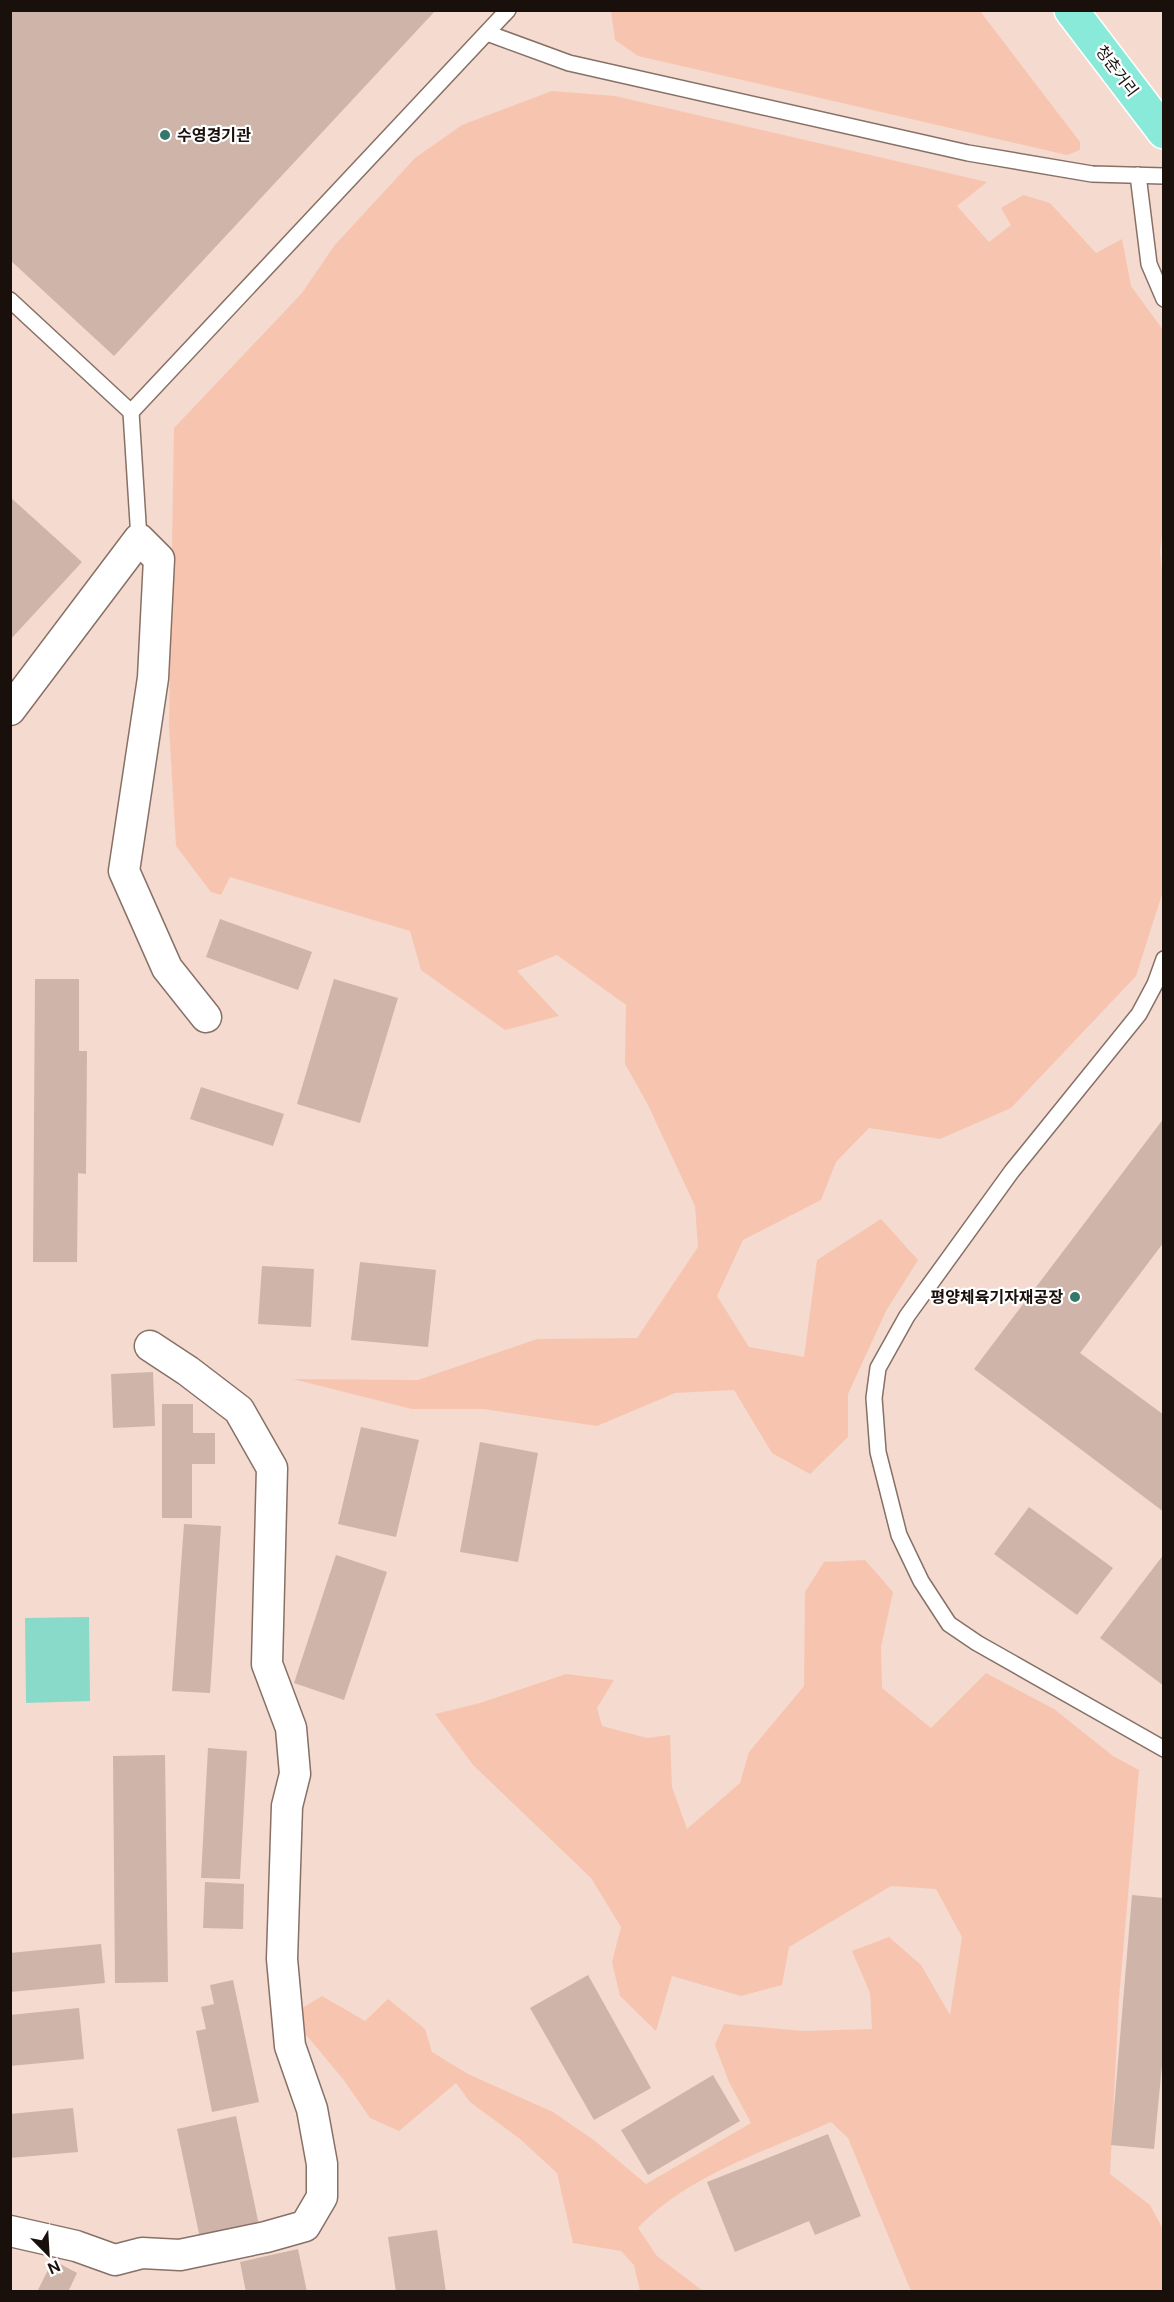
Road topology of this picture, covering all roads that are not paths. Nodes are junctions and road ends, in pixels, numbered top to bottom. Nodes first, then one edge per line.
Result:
1 (508, 10) edge
2 (1071, 10) edge
3 (487, 33) junction
4 (1164, 132) edge
5 (1138, 175) junction
6 (1164, 176) edge
7 (1164, 299) edge
8 (10, 300) edge
9 (131, 412) junction
10 (139, 539) junction
11 (10, 710) edge
12 (1164, 959) edge
13 (206, 1017) dead end
14 (150, 1346) dead end
15 (1164, 1749) edge
16 (10, 2231) edge

1 - 3 lane
2 - 4 main road, 청춘거리
3 - 5 lane
3 - 9 lane
5 - 6 lane
5 - 7 lane
8 - 9 lane
9 - 10 lane
10 - 11 street
10 - 13 street
12 - 15 lane
14 - 16 street

